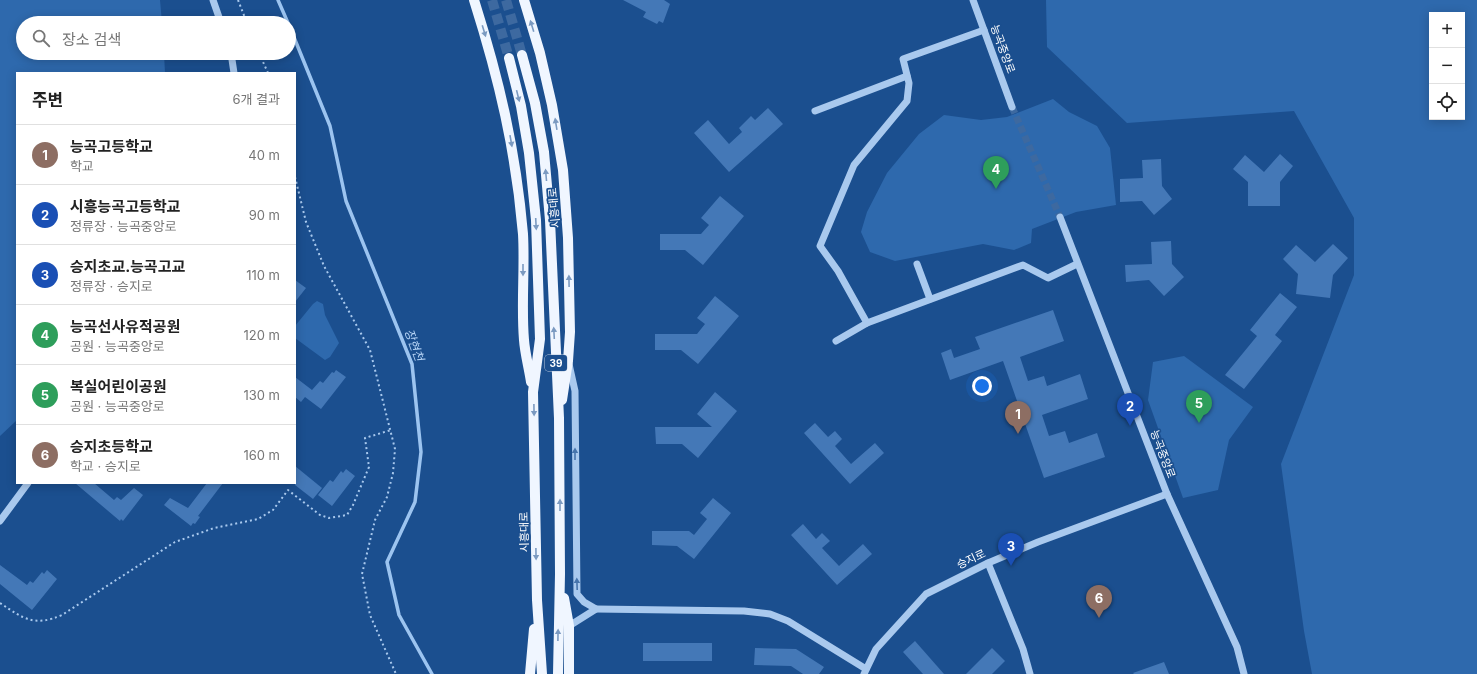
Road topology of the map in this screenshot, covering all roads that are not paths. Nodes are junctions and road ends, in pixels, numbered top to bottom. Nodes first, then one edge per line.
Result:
1 (213, 0) edge
2 (474, 0) edge
3 (524, 0) edge
4 (973, 0) edge
5 (219, 16) edge
6 (984, 30) junction
7 (522, 55) tunnel mouth
8 (509, 58) tunnel mouth
9 (232, 60) edge
10 (234, 72) edge
11 (907, 76) junction
12 (1012, 106) tunnel mouth
13 (815, 111) dead end
14 (1060, 217) tunnel mouth
15 (917, 264) dead end
16 (1077, 264) junction
17 (930, 299) junction
18 (867, 323) junction
19 (836, 342) dead end
20 (568, 361) junction
21 (533, 392) junction
22 (559, 418) junction
23 (27, 484) edge
24 (1167, 494) junction
25 (0, 521) edge
26 (988, 563) junction
27 (560, 574) junction
28 (537, 600) junction
29 (596, 609) junction
30 (569, 626) junction
31 (865, 671) edge
32 (530, 674) edge
33 (542, 674) edge
34 (558, 674) edge
35 (569, 674) edge
36 (1030, 674) edge
37 (1244, 674) edge

1 - 5 street
2 -> 21 main road, 시흥대로
20 -> 3 main road, 시흥대로
4 - 6 street, 능곡중앙로
6 - 11 street
6 - 12 street, 능곡중앙로
22 -> 7 main road, 시흥대로 / 39
8 -> 21 main road, 시흥대로 / 39
9 - 10 street
11 - 13 street
11 - 18 street
14 - 16 street, 능곡중앙로
15 - 17 street
16 - 17 street
16 - 24 street, 능곡중앙로
17 - 18 street
18 - 19 street
20 - 22 main road, 시흥대로
29 -> 20 street
21 -> 28 main road, 시흥대로 / 39
27 -> 22 main road, 시흥대로 / 39
23 - 25 street
24 - 26 street, 승지로
24 - 37 street, 능곡중앙로
26 - 31 street, 승지로
26 - 36 street
27 - 30 main road, 시흥대로
34 -> 27 main road, 시흥대로 / 39
28 - 32 main road, 시흥대로
28 - 33 main road, 시흥대로 / 39
29 - 30 street
29 - 31 street
30 - 35 main road, 시흥대로

